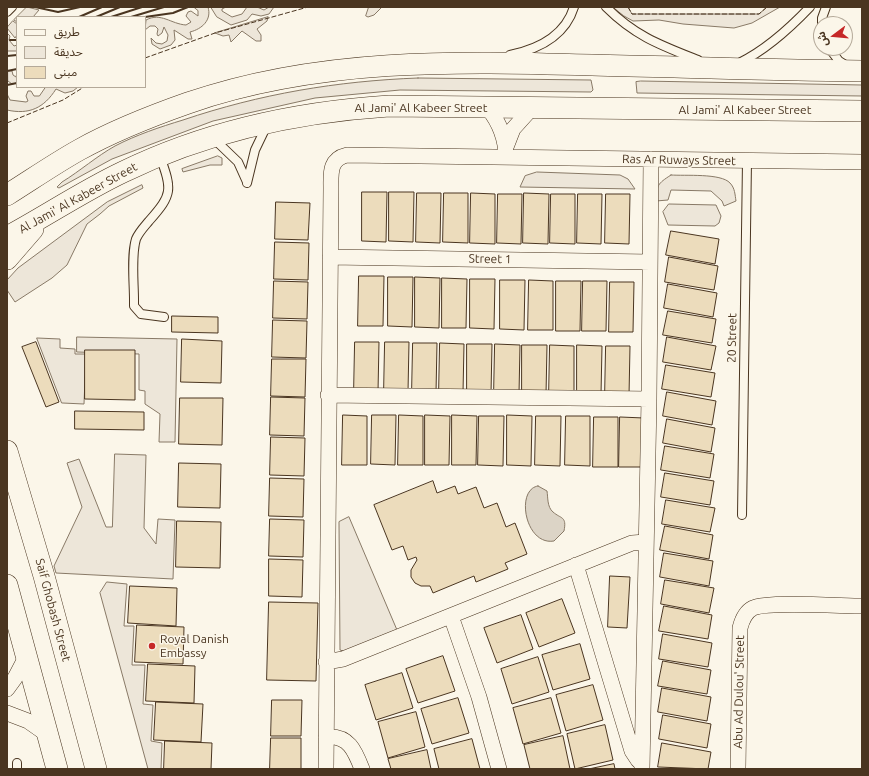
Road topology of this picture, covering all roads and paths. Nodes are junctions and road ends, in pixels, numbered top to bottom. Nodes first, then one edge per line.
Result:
1 (12, 7) edge
2 (574, 7) edge
3 (606, 7) edge
4 (810, 7) edge
5 (7, 12) edge
6 (835, 56) edge
7 (482, 62) junction
8 (722, 68) junction
9 (859, 71) edge
10 (488, 108) junction
11 (530, 109) junction
12 (862, 111) edge
13 (270, 121) junction
14 (211, 137) junction
15 (100, 140) junction
16 (506, 152) junction
17 (160, 155) junction
18 (651, 160) junction
19 (747, 161) junction
20 (862, 162) edge
21 (7, 195) edge
22 (7, 211) edge
23 (43, 217) junction
24 (7, 237) edge
25 (330, 257) junction
26 (7, 258) edge
27 (650, 262) junction
28 (164, 317) dead end
29 (328, 396) junction
30 (649, 399) junction
31 (7, 451) edge
32 (742, 516) dead end
33 (646, 542) junction
34 (576, 565) junction
35 (7, 585) edge
36 (862, 606) edge
37 (450, 616) junction
38 (26, 657) junction
39 (326, 662) junction
40 (7, 689) edge
41 (7, 713) edge
42 (48, 735) junction
43 (326, 737) junction
44 (642, 766) edge
45 (57, 769) edge
46 (96, 769) edge
47 (326, 769) edge
48 (362, 769) edge
49 (499, 769) edge
50 (738, 769) edge

1 - 5 lane
2 - 7 lane
3 - 8 lane
4 - 8 lane
6 - 9 lane
7 - 8 main road
7 - 15 main road
8 - 9 main road
10 - 11 main road, Al Jami' Al Kabeer Street
10 - 13 main road, Al Jami' Al Kabeer Street
10 - 16 street
11 - 12 main road, Al Jami' Al Kabeer Street
11 - 16 street
13 - 14 main road, Al Jami' Al Kabeer Street
13 - 14 lane
14 - 17 main road, Al Jami' Al Kabeer Street
15 - 21 main road
15 - 22 main road
16 - 18 street, Ras Ar Ruways Street
16 - 25 street, Ras Ar Ruways Street
17 - 23 main road, Al Jami' Al Kabeer Street
17 - 28 lane
18 - 19 street, Ras Ar Ruways Street
18 - 27 street
19 - 20 street, Ras Ar Ruways Street
19 - 32 lane, 20 Street
23 - 24 main road, Al Jami' Al Kabeer Street
23 - 26 main road
25 - 27 street, Street 1
25 - 29 street
27 - 30 street
29 - 30 street
29 - 39 street
30 - 33 street
31 - 46 main road, Saif Ghobash Street
33 - 34 street
33 - 44 street
34 - 37 street
34 - 44 street
35 - 38 main road
36 - 50 street, Abu Ad Dulou' Street
37 - 39 street
37 - 49 street
38 - 40 street
38 - 42 main road
39 - 43 street
41 - 42 street
42 - 45 main road
43 - 47 street
43 - 48 street

